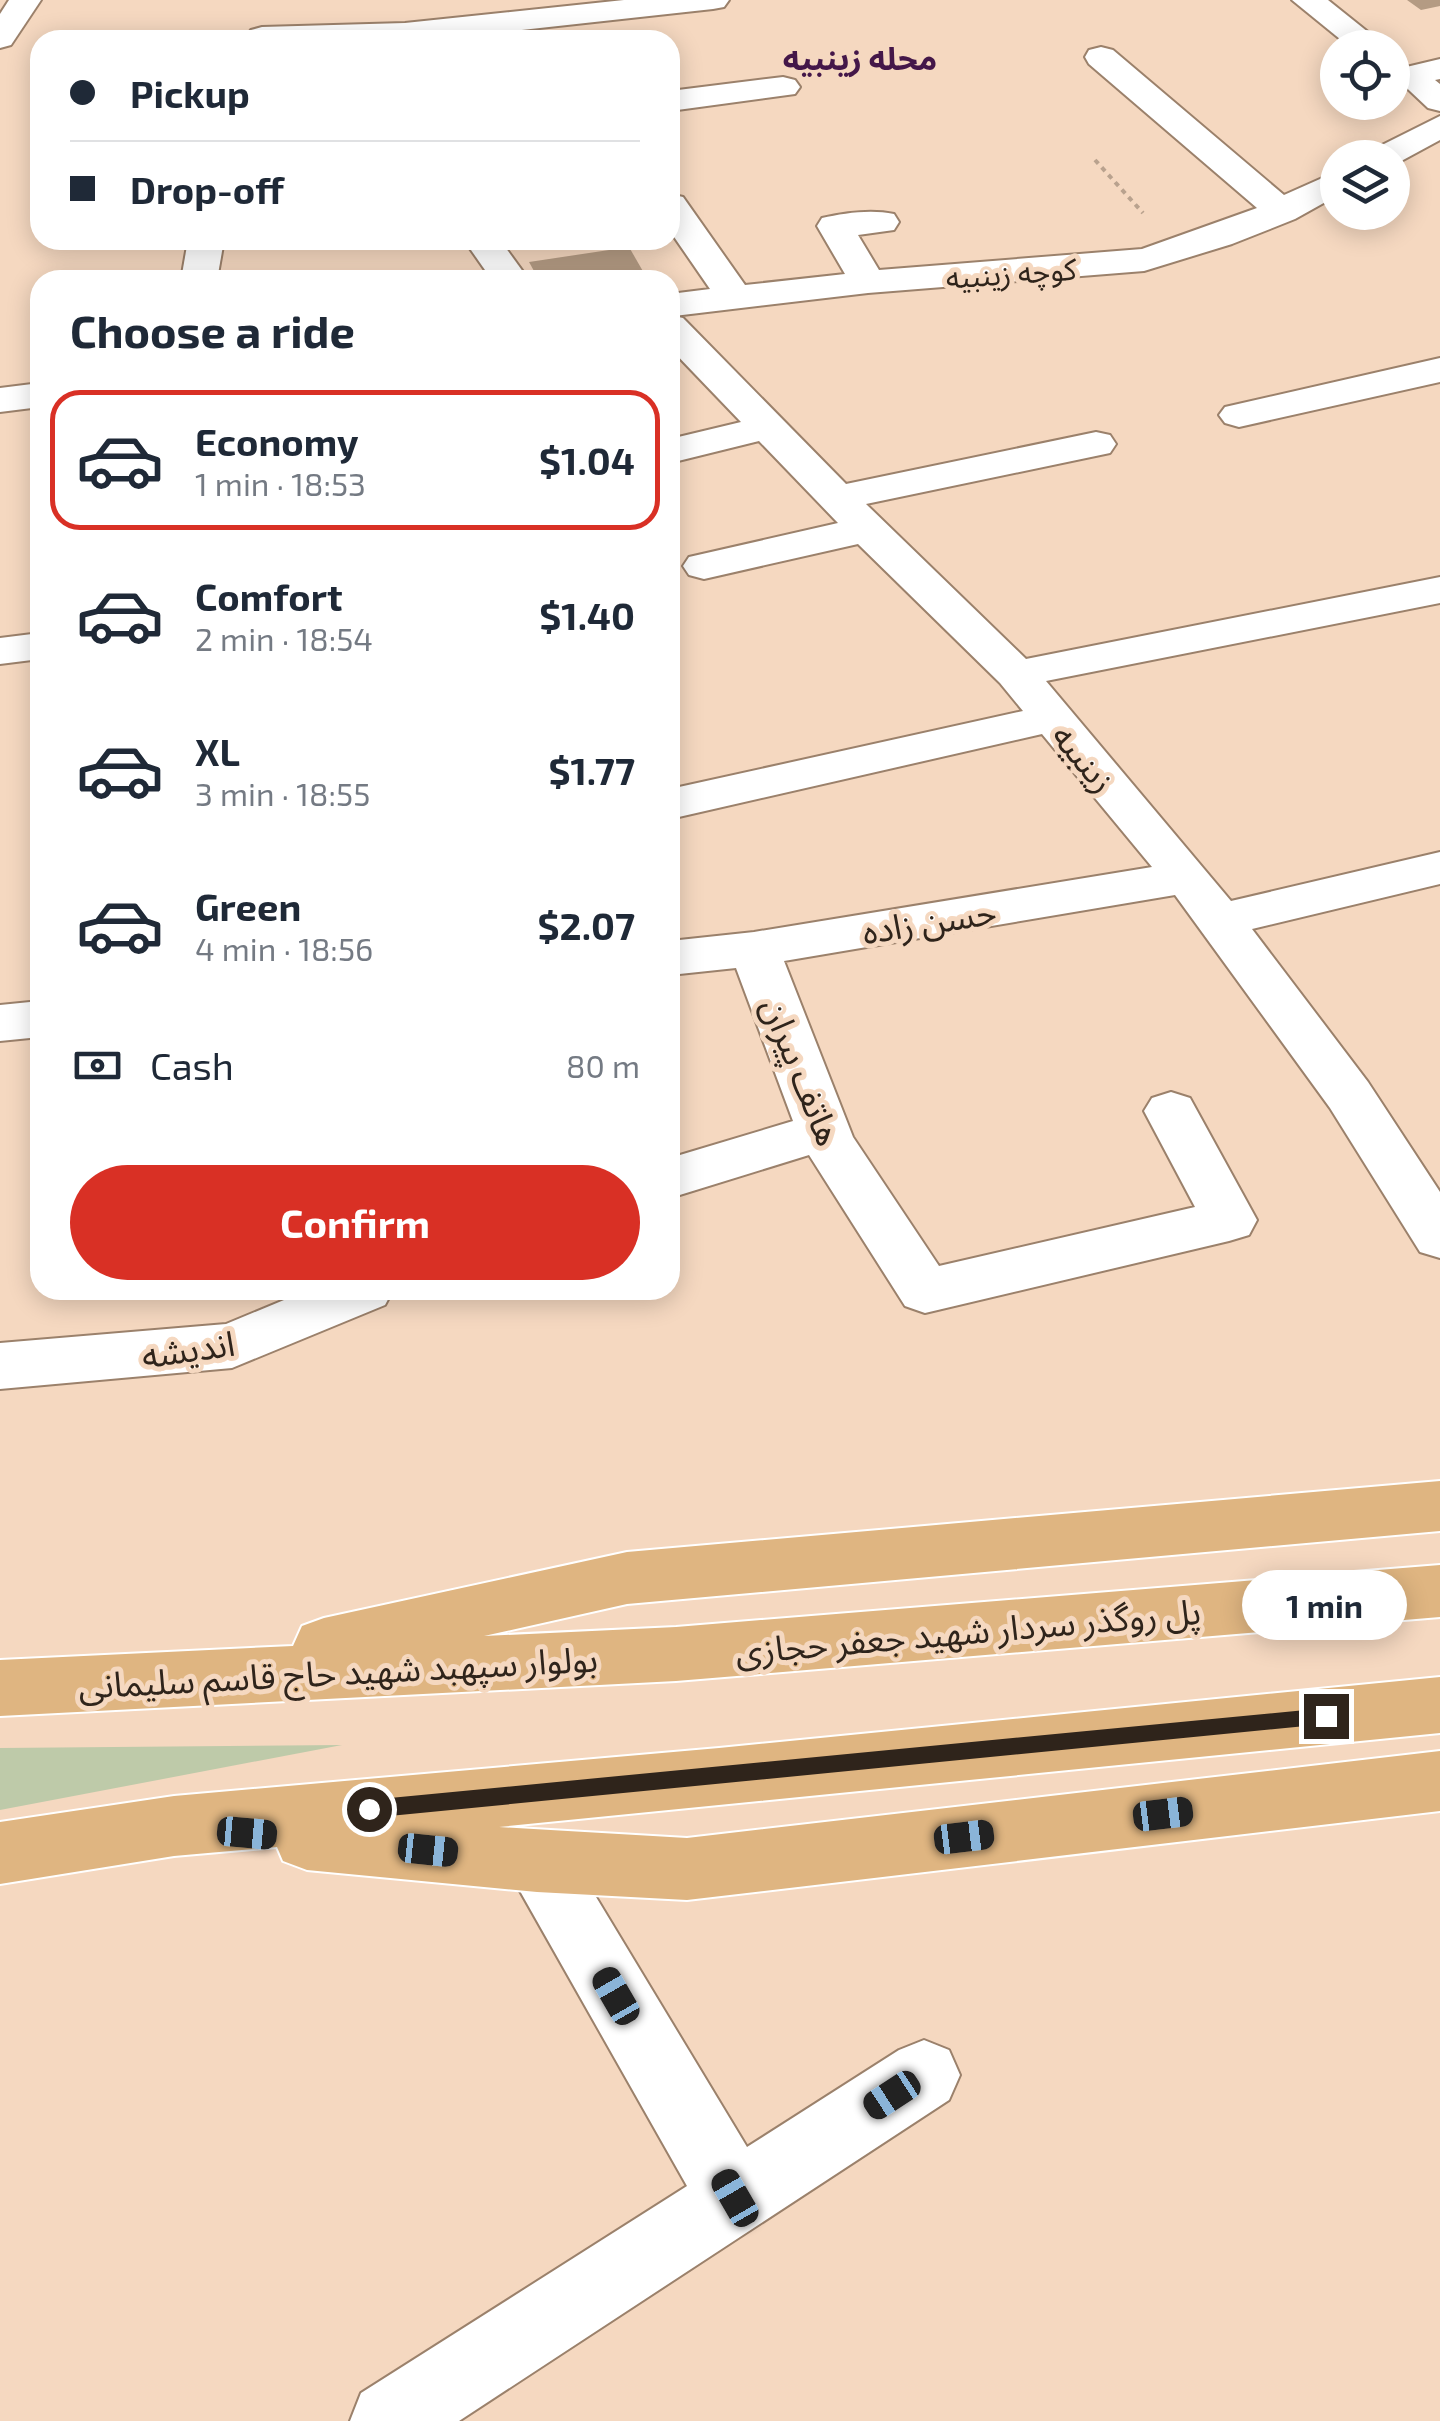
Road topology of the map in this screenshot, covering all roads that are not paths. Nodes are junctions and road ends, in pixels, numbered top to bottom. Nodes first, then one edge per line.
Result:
1 (26, 0) edge
2 (272, 0) edge
3 (401, 0) edge
4 (1308, 0) edge
5 (697, 1) edge
6 (264, 30) edge
7 (405, 30) edge
8 (424, 30) edge
9 (1348, 30) edge
10 (0, 38) edge
11 (1101, 56) dead end
12 (1414, 70) edge
13 (783, 87) dead end
14 (680, 99) edge
15 (1440, 102) edge
16 (1440, 126) edge
17 (1410, 143) edge
18 (1320, 191) edge
19 (1282, 211) junction
20 (680, 220) edge
21 (881, 222) dead end
22 (868, 282) junction
23 (734, 298) junction
24 (680, 304) edge
25 (680, 336) edge
26 (1440, 370) edge
27 (30, 396) edge
28 (0, 400) edge
29 (1239, 415) dead end
30 (767, 427) junction
31 (1096, 444) dead end
32 (680, 449) edge
33 (852, 513) junction
34 (704, 566) dead end
35 (1440, 590) edge
36 (30, 648) edge
37 (0, 652) edge
38 (1016, 674) junction
39 (1052, 718) junction
40 (680, 802) edge
41 (1440, 868) edge
42 (1187, 876) junction
43 (1219, 920) junction
44 (754, 949) junction
45 (680, 957) edge
46 (30, 1020) edge
47 (0, 1022) edge
48 (1171, 1111) dead end
49 (824, 1131) junction
50 (680, 1175) edge
51 (1440, 1238) edge
52 (342, 1300) edge
53 (0, 1366) edge
54 (1440, 1506) edge
55 (1440, 1591) edge
56 (676, 1654) joint
57 (173, 1678) junction
58 (0, 1688) edge
59 (1440, 1705) edge
60 (1440, 1781) edge
61 (174, 1826) junction
62 (0, 1853) edge
63 (536, 1860) junction
64 (924, 2075) dead end
65 (735, 2198) junction
66 (389, 2421) edge

1 - 10 street
2 - 6 street
3 - 7 street
4 - 9 street
5 - 8 street
11 - 19 street
12 - 15 street
13 - 14 street
16 - 17 street
18 - 19 street, کوچه زینبیه
19 - 22 street, کوچه زینبیه
20 - 23 street
21 - 22 street
22 - 23 street, کوچه زینبیه
23 - 24 street, کوچه زینبیه
25 - 30 street, زینبیه
26 - 29 street
27 - 28 street
30 - 32 street
30 - 33 street, زینبیه
31 - 33 street
33 - 34 street
33 - 38 street, زینبیه
35 - 38 street
36 - 37 street
38 - 39 street, زینبیه
39 - 40 street
39 - 42 street, زینبیه
41 - 43 street
42 - 43 street, زینبیه
42 - 44 street, حسن زاده
43 - 51 street, زینبیه
44 - 45 street, حسن زاده
44 - 49 street, هاتف پیران
46 - 47 street
48 - 49 street, هاتف پیران
49 - 50 street
52 - 53 street, اندیشه
54 - 57 main road
55 - 56 main road, پل روگذر سردار شهید جعفر حجازی
56 - 57 main road, بولوار سپهبد شهید حاج قاسم سلیمانی
57 - 58 main road, بولوار سپهبد شهید حاج قاسم سلیمانی
59 - 61 main road
60 - 63 main road
61 - 62 main road
61 - 63 main road
63 - 65 street
64 - 65 street
65 - 66 street

